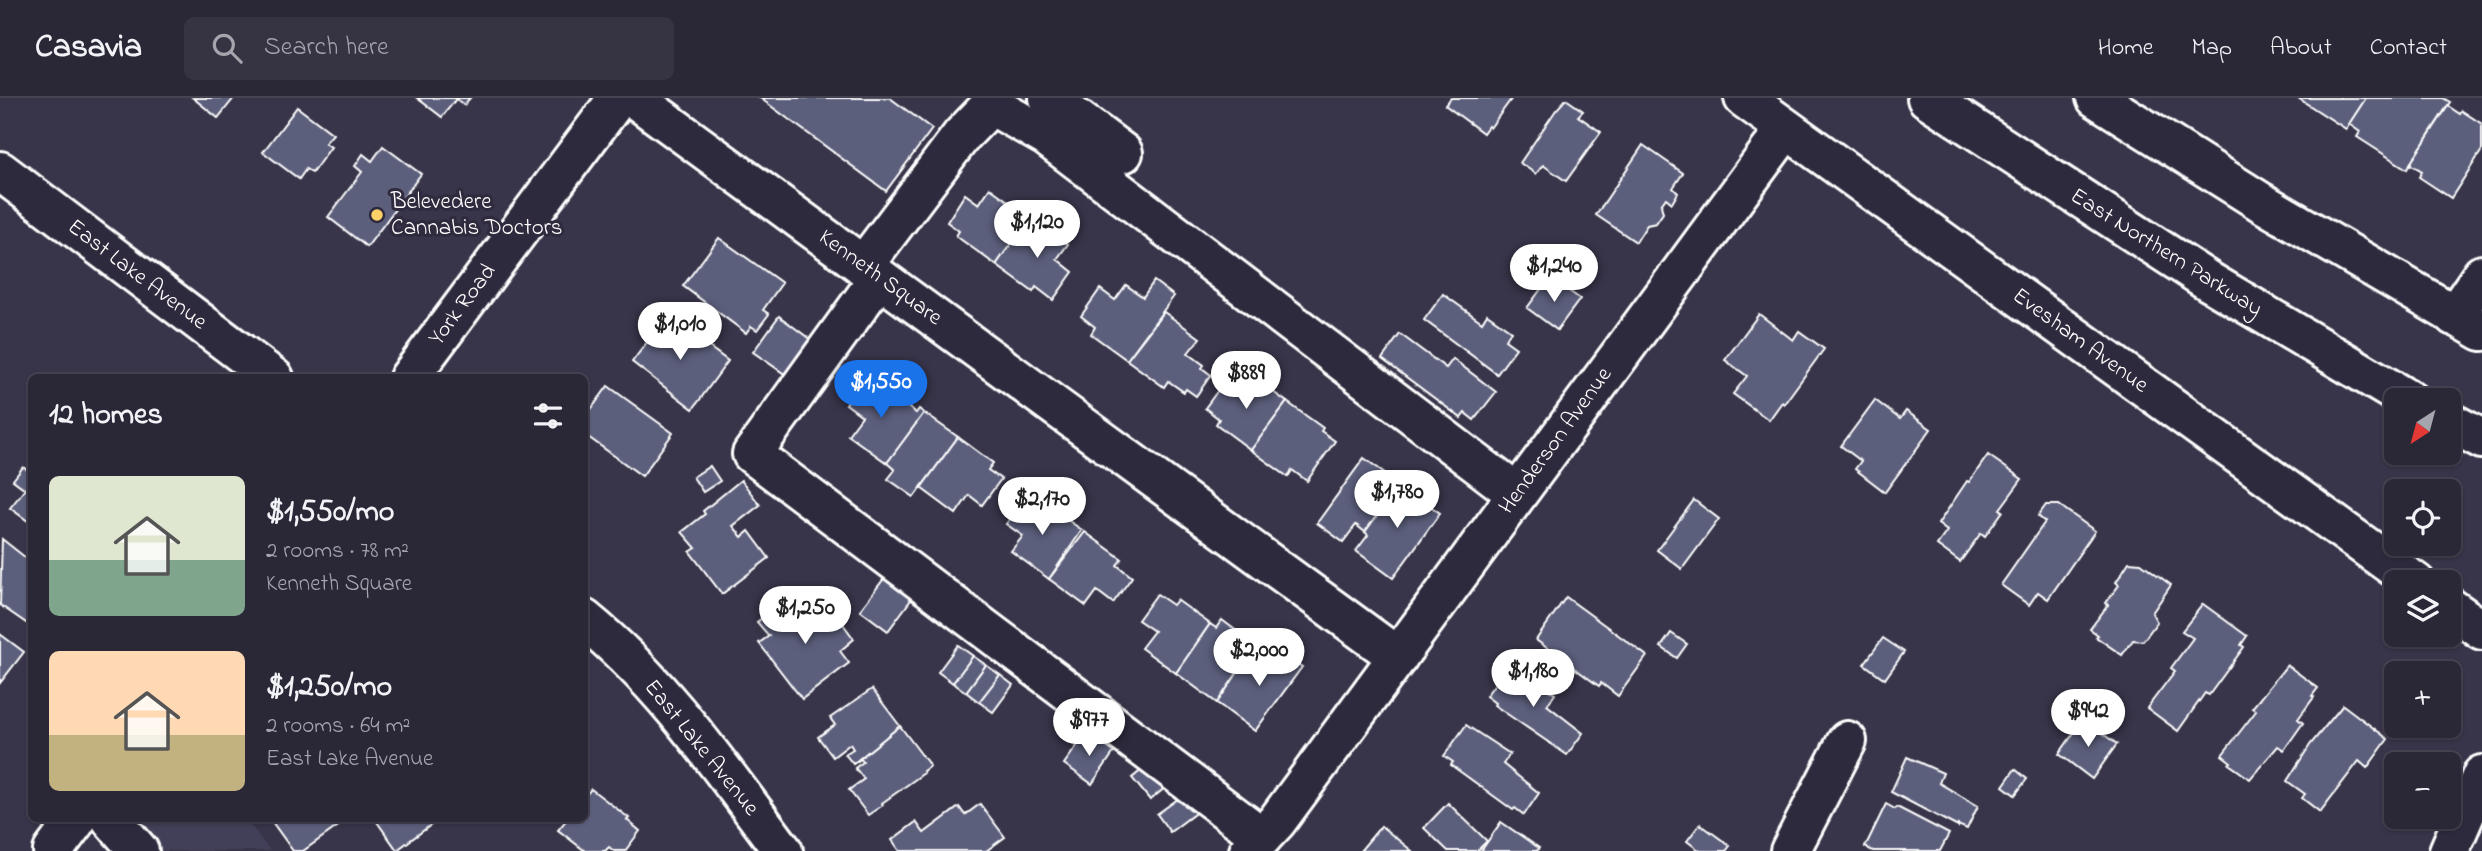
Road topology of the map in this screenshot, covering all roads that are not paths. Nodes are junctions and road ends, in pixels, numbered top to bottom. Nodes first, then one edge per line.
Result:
1 (618, 98) edge
2 (634, 98) edge
3 (1049, 98) edge
4 (1744, 98) edge
5 (1927, 98) edge
6 (2096, 98) edge
7 (986, 101) edge
8 (1786, 129) junction
9 (1124, 153) dead end
10 (0, 171) edge
11 (871, 272) junction
12 (2482, 275) edge
13 (2468, 323) edge
14 (269, 374) edge
15 (411, 374) edge
16 (2388, 388) edge
17 (2461, 428) edge
18 (2482, 439) edge
19 (1517, 494) junction
20 (2398, 570) edge
21 (2461, 615) edge
22 (588, 623) edge
23 (2482, 630) edge
24 (1398, 657) junction
25 (1847, 741) dead end
26 (2482, 775) edge
27 (75, 822) edge
28 (114, 822) edge
29 (1256, 844) edge
30 (53, 851) edge
31 (138, 851) edge
32 (783, 851) edge
33 (1790, 851) edge
34 (2449, 851) edge

1 - 15 street, York Road
2 - 11 street, Kenneth Square
3 - 9 street
4 - 8 street, Evesham Avenue
5 - 16 street, East Northern Parkway
6 - 13 street
7 - 11 street
7 - 19 street
8 - 19 street, Henderson Avenue
8 - 20 street, Evesham Avenue
10 - 14 street, East Lake Avenue
11 - 24 street, Kenneth Square
11 - 29 street
12 - 13 street
17 - 18 street
19 - 24 street, Henderson Avenue
21 - 23 street
22 - 32 street, East Lake Avenue
24 - 29 street, Henderson Avenue
25 - 33 street
26 - 34 street
27 - 30 street
28 - 31 street

